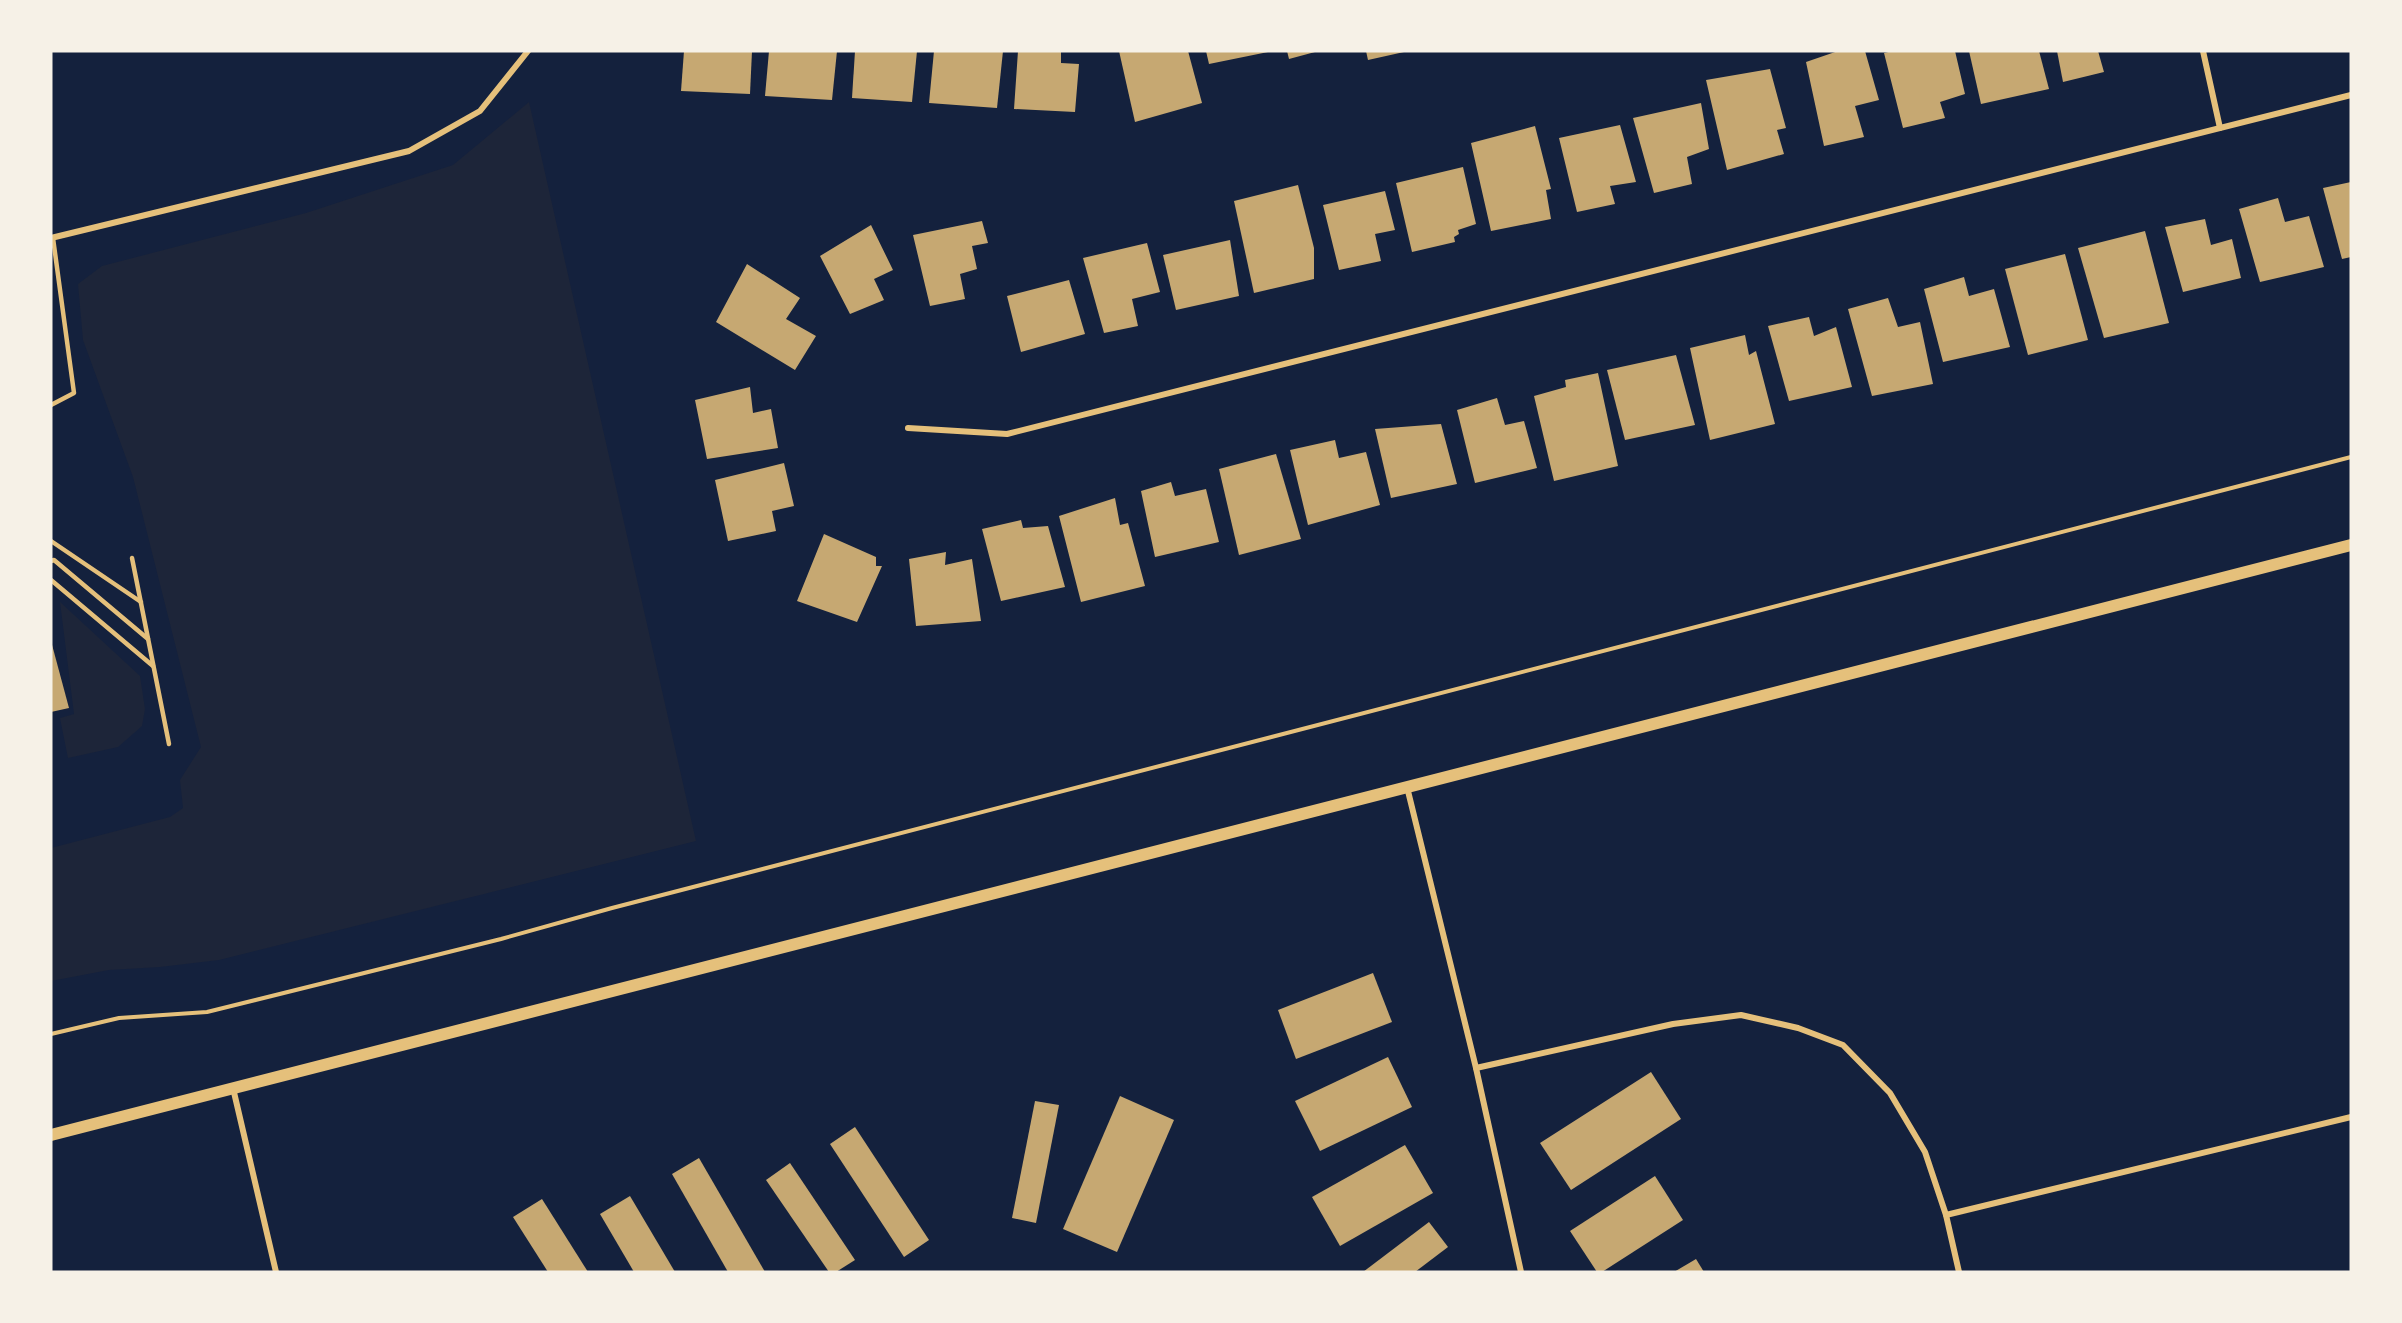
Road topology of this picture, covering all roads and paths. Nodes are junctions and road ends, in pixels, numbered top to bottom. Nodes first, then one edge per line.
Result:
1 (528, 51) edge
2 (2203, 51) edge
3 (2351, 95) edge
4 (2220, 128) junction
5 (52, 238) edge
6 (51, 405) edge
7 (908, 428) dead end
8 (2351, 457) edge
9 (51, 541) edge
10 (2351, 545) edge
11 (132, 558) dead end
12 (51, 561) edge
13 (51, 580) edge
14 (141, 602) junction
15 (148, 639) junction
16 (153, 666) junction
17 (169, 744) dead end
18 (1407, 787) junction
19 (51, 1034) edge
20 (1476, 1068) junction
21 (233, 1089) junction
22 (2351, 1117) edge
23 (51, 1135) edge
24 (1946, 1215) junction
25 (276, 1272) edge
26 (1521, 1272) edge
27 (1959, 1272) edge

1 - 5 street
2 - 4 street
3 - 4 street
4 - 7 street
5 - 6 lane
8 - 19 path
9 - 14 lane
10 - 18 main road
11 - 14 lane
12 - 15 lane
13 - 16 lane
14 - 15 lane
15 - 16 lane
16 - 17 lane
18 - 20 street
18 - 21 main road
20 - 24 street
20 - 26 street
21 - 23 main road
21 - 25 street
22 - 24 street
24 - 27 street

